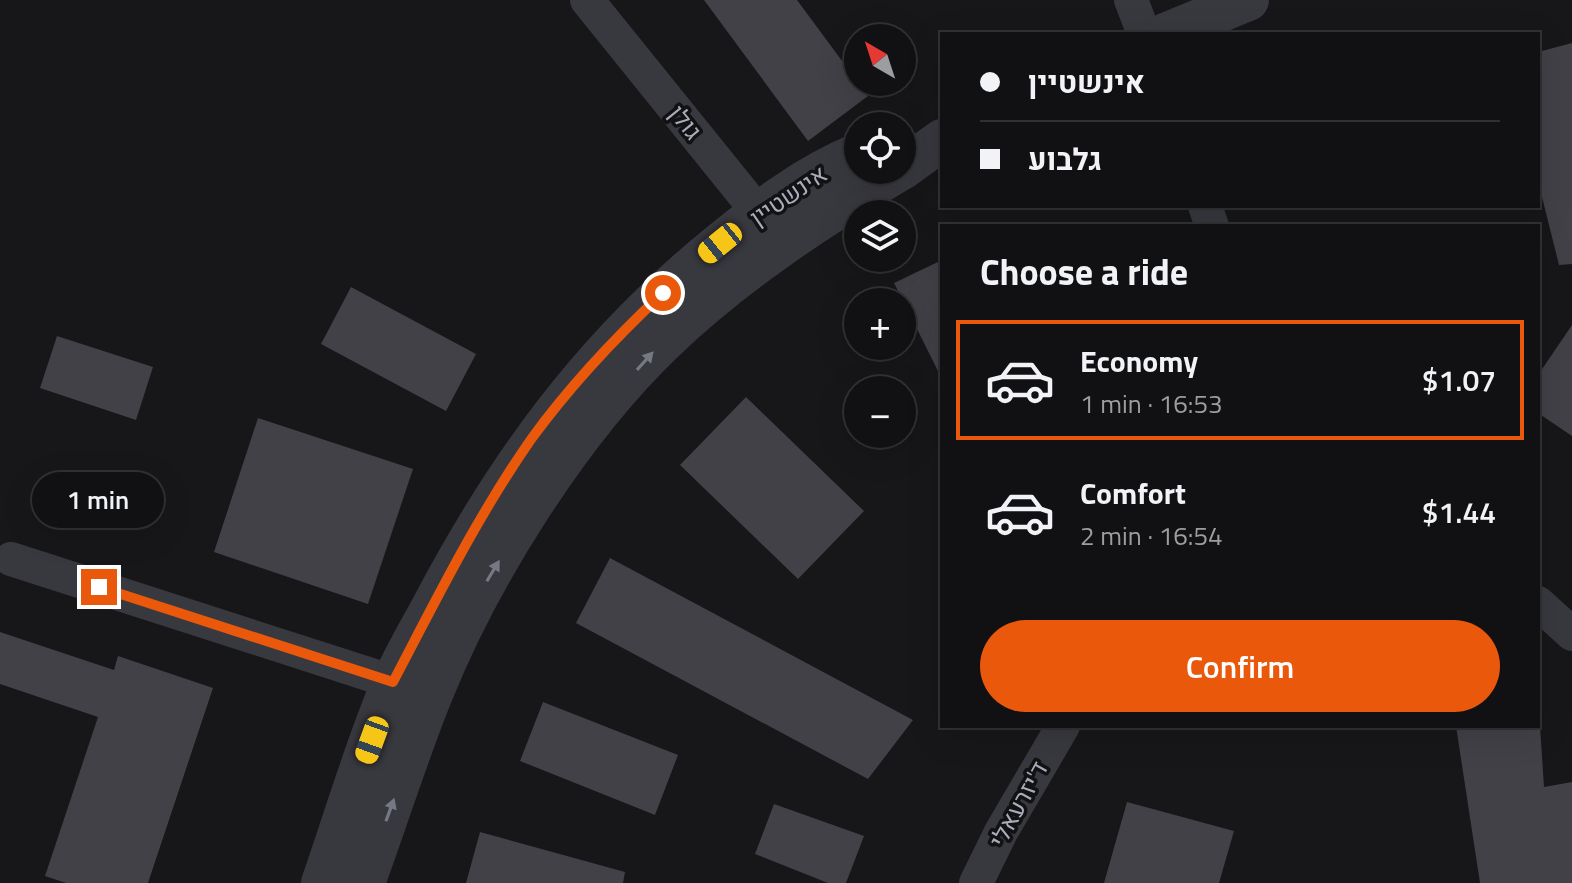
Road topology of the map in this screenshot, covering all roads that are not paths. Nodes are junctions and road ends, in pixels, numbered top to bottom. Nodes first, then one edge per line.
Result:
1 (587, 0) edge
2 (1131, 0) edge
3 (1248, 0) edge
4 (1143, 32) edge
5 (1170, 32) edge
6 (940, 129) edge
7 (916, 135) edge
8 (940, 141) edge
9 (916, 158) edge
10 (844, 160) edge
11 (878, 184) edge
12 (758, 212) junction
13 (785, 245) junction
14 (11, 559) dead end
15 (1540, 605) edge
16 (1572, 634) edge
17 (393, 682) junction
18 (1062, 728) edge
19 (322, 883) edge
20 (364, 883) edge
21 (976, 883) edge

1 - 12 street, גולן
2 - 4 street
3 - 5 street
6 - 7 street
8 - 9 street, אינשטיין
10 - 12 street, אינשטיין
11 - 13 street, אינשטיין
12 - 13 street, גולן
12 - 17 street, אינשטיין
20 -> 13 street, אינשטיין
14 - 17 street
15 - 16 street
17 - 19 street, אינשטיין
18 - 21 street, ד'יזרעאלי

